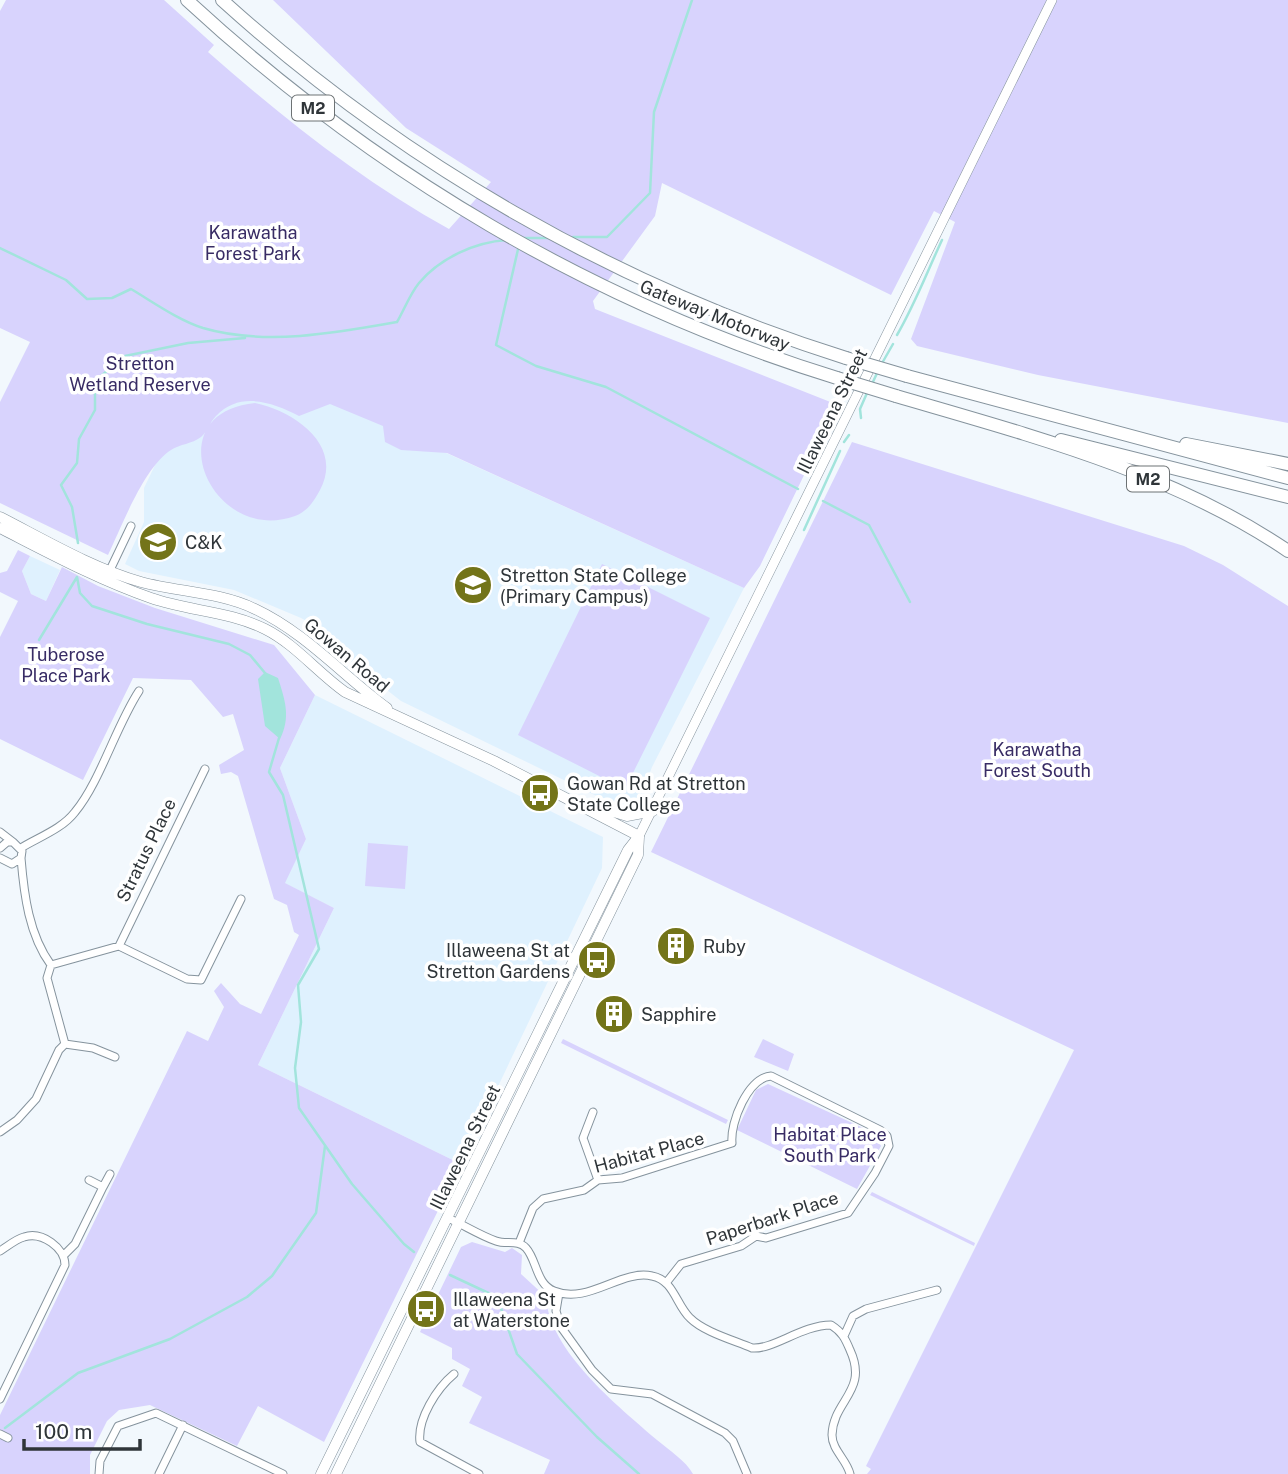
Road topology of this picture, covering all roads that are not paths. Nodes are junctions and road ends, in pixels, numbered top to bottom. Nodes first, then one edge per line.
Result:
1 (187, 0) edge
2 (222, 0) edge
3 (1052, 0) edge
4 (999, 427) junction
5 (1103, 427) junction
6 (1288, 464) edge
7 (1288, 478) edge
8 (1288, 497) edge
9 (0, 517) edge
10 (131, 526) dead end
11 (0, 528) edge
12 (1288, 551) edge
13 (110, 569) junction
14 (139, 691) dead end
15 (399, 716) junction
16 (205, 769) dead end
17 (567, 798) junction
18 (653, 811) junction
19 (0, 832) edge
20 (639, 836) junction
21 (13, 842) junction
22 (0, 848) edge
23 (21, 848) junction
24 (20, 858) junction
25 (0, 859) edge
26 (9, 864) junction
27 (22, 882) junction
28 (241, 899) dead end
29 (119, 946) junction
30 (51, 965) junction
31 (543, 1023) junction
32 (555, 1029) junction
33 (65, 1044) junction
34 (115, 1057) dead end
35 (593, 1112) dead end
36 (0, 1132) edge
37 (732, 1143) joint
38 (477, 1157) junction
39 (493, 1157) junction
40 (110, 1174) dead end
41 (89, 1180) dead end
42 (598, 1180) junction
43 (103, 1187) junction
44 (448, 1218) junction
45 (460, 1223) junction
46 (519, 1242) junction
47 (0, 1251) edge
48 (65, 1254) junction
49 (666, 1283) junction
50 (937, 1290) dead end
51 (559, 1293) junction
52 (844, 1336) junction
53 (454, 1374) dead end
54 (0, 1399) edge
55 (183, 1425) junction
56 (99, 1474) edge
57 (159, 1474) edge
58 (283, 1474) edge
59 (321, 1474) edge
60 (336, 1474) edge
61 (479, 1474) edge
62 (747, 1474) edge
63 (850, 1474) edge

1 - 4 highway, Gateway Motorway / M2, bridge
2 - 5 highway, Gateway Motorway / M2, bridge
3 - 18 street, Illaweena Street
4 - 8 highway
4 - 12 highway, Gateway Motorway / M2
5 - 6 highway
5 - 7 highway, Gateway Motorway / M2
9 - 13 main road, Gowan Road
10 - 13 street
11 - 15 main road, Gowan Road
13 - 15 main road, Gowan Road
14 - 23 street
15 - 17 main road, Gowan Road
16 - 29 street, Stratus Place
17 - 18 main road
17 - 20 main road, Gowan Road
18 - 20 street, Illaweena Street
19 - 21 street
20 - 31 main road, Illaweena Street
20 - 32 main road, Illaweena Street
21 - 22 street
21 - 23 street
23 - 24 street
24 - 26 street
24 - 27 street
25 - 26 street
26 - 27 street
27 - 30 street
28 - 29 street
29 - 30 street
30 - 33 street
31 - 32 main road
31 - 38 main road, Illaweena Street
32 - 39 main road, Illaweena Street
33 - 34 street
33 - 36 street
35 - 42 street
37 - 42 street, Habitat Place
37 - 49 street, Paperbark Place
38 - 39 main road
38 - 44 main road, Illaweena Street
39 - 45 main road, Illaweena Street
40 - 43 street
41 - 43 street
42 - 46 street, Habitat Place
43 - 48 street
44 - 45 street
44 - 59 main road, Illaweena Street
45 - 46 street
45 - 60 main road, Illaweena Street
46 - 51 street
47 - 48 street
48 - 54 street
49 - 51 street
49 - 52 street
50 - 52 street
51 - 62 street
52 - 63 street
53 - 61 street
55 - 56 street
55 - 57 street
55 - 58 street

